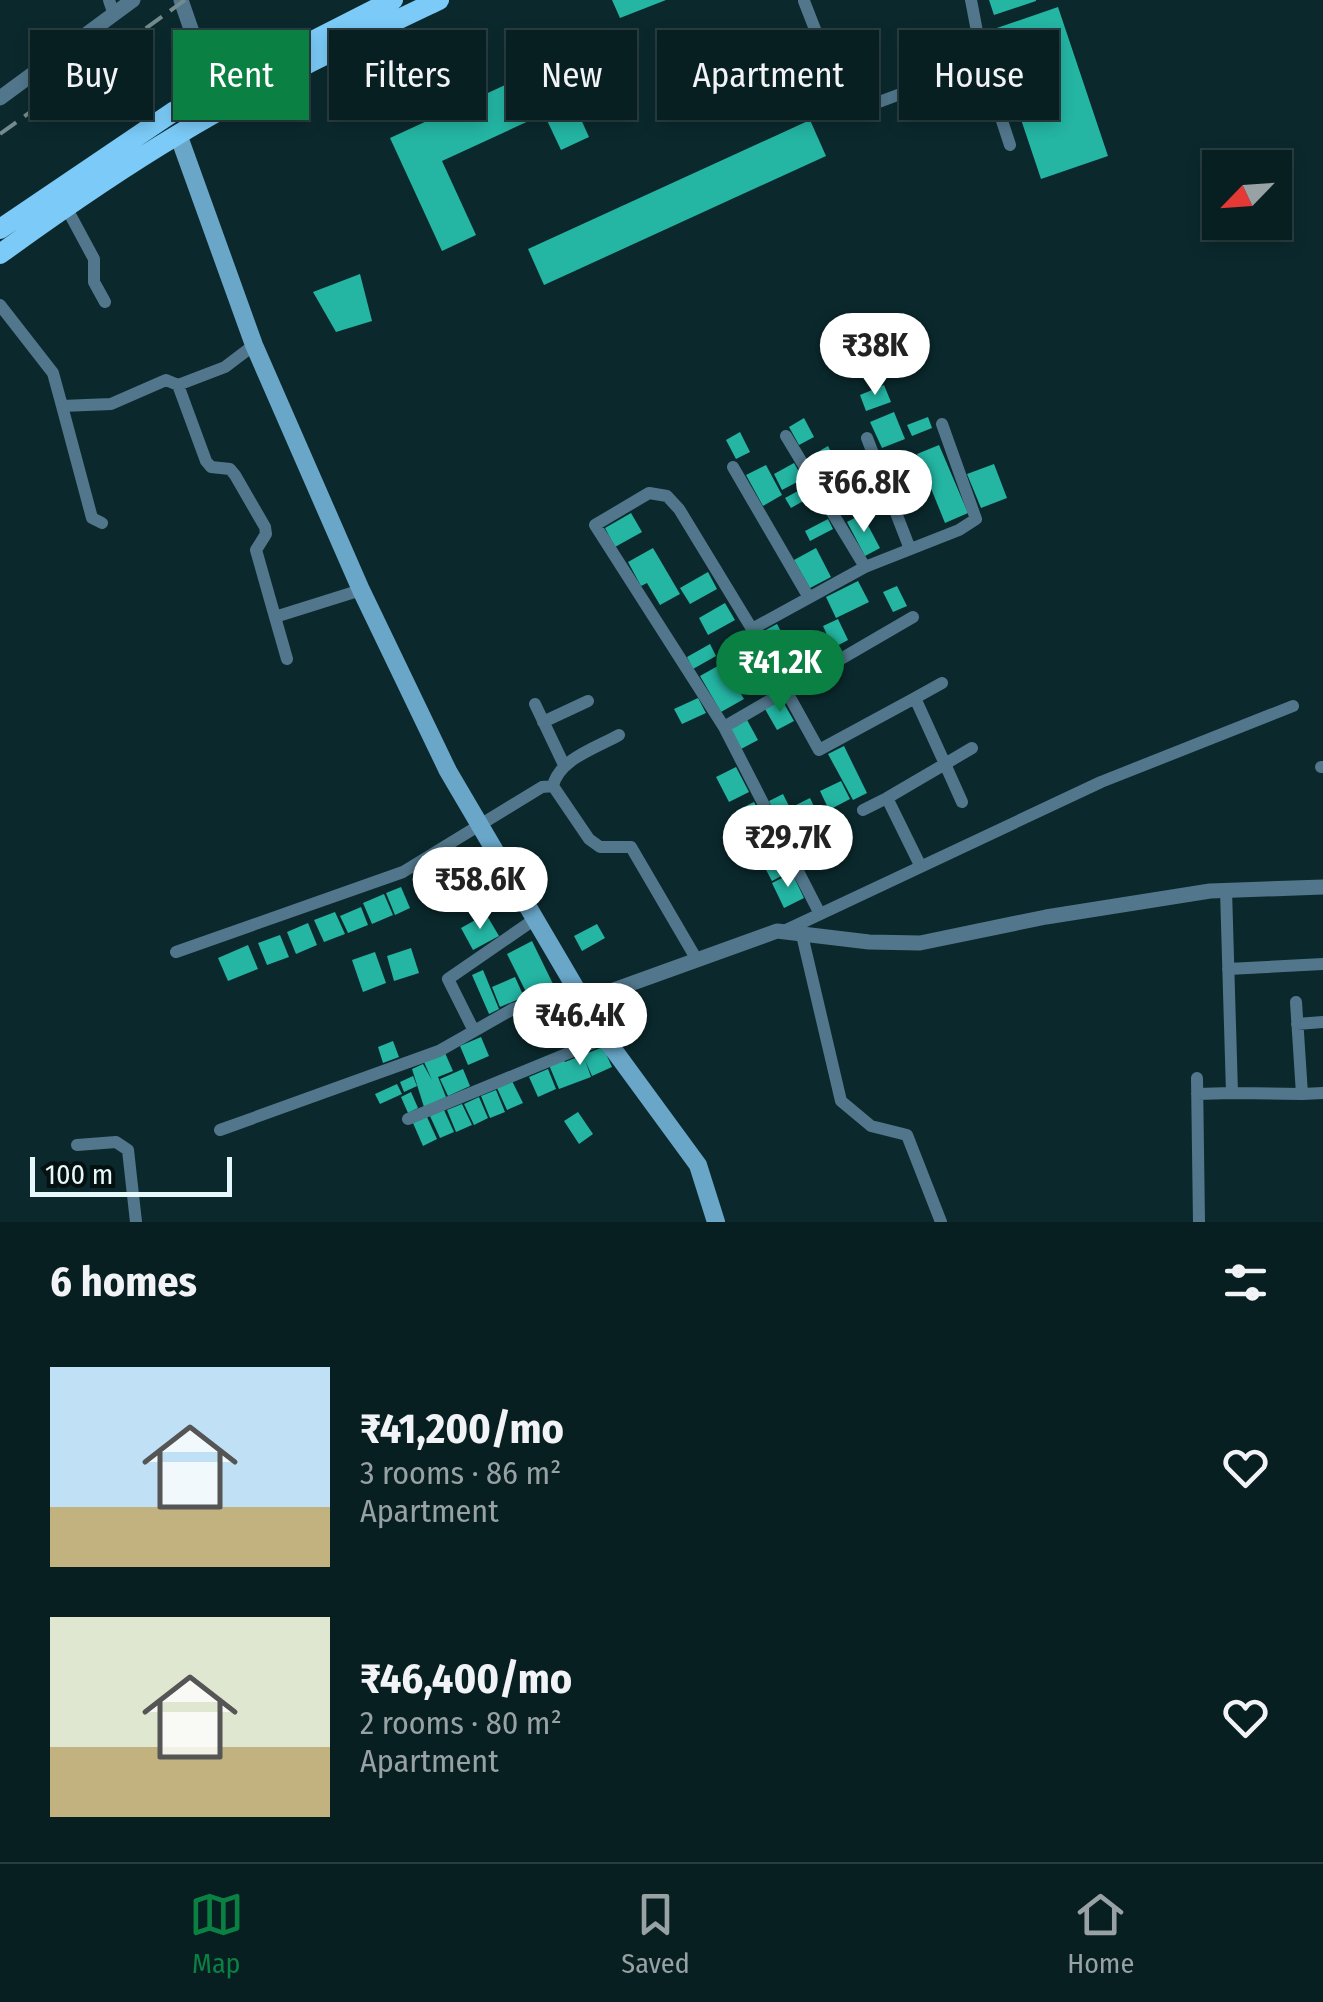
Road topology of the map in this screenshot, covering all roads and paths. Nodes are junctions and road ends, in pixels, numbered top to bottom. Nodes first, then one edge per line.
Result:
1 (133, 0) edge
2 (181, 0) edge
3 (393, 0) edge
4 (439, 0) edge
5 (805, 0) edge
6 (971, 0) edge
7 (112, 8) edge
8 (191, 30) edge
9 (977, 30) edge
10 (309, 42) edge
11 (899, 95) edge
12 (0, 98) edge
13 (173, 113) edge
14 (1001, 120) edge
15 (178, 134) junction
16 (1010, 146) dead end
17 (66, 207) junction
18 (0, 228) edge
19 (0, 254) edge
20 (105, 302) dead end
21 (0, 305) edge
22 (254, 346) junction
23 (178, 385) junction
24 (62, 406) junction
25 (942, 424) dead end
26 (786, 436) dead end
27 (867, 438) dead end
28 (733, 467) dead end
29 (102, 524) dead end
30 (910, 549) junction
31 (864, 567) junction
32 (361, 590) junction
33 (808, 596) junction
34 (275, 617) junction
35 (913, 618) dead end
36 (752, 628) junction
37 (287, 659) dead end
38 (942, 683) dead end
39 (787, 690) junction
40 (916, 698) junction
41 (588, 702) dead end
42 (535, 704) dead end
43 (1293, 706) dead end
44 (543, 722) junction
45 (724, 727) junction
46 (618, 735) dead end
47 (972, 748) dead end
48 (945, 764) junction
49 (564, 765) junction
50 (553, 786) junction
51 (887, 798) junction
52 (962, 802) dead end
53 (863, 810) dead end
54 (480, 826) junction
55 (920, 865) junction
56 (1323, 886) edge
57 (1226, 890) junction
58 (820, 914) junction
59 (535, 919) junction
60 (782, 932) junction
61 (802, 935) junction
62 (176, 952) dead end
63 (697, 960) junction
64 (1323, 964) edge
65 (1228, 968) junction
66 (582, 998) junction
67 (1296, 1002) dead end
68 (1323, 1022) edge
69 (1297, 1024) junction
70 (474, 1031) junction
71 (605, 1038) junction
72 (1197, 1078) dead end
73 (1323, 1092) edge
74 (1232, 1093) junction
75 (1198, 1094) junction
76 (1302, 1094) junction
77 (408, 1119) dead end
78 (220, 1130) dead end
79 (77, 1145) dead end
80 (136, 1222) edge
81 (716, 1222) edge
82 (941, 1222) edge
83 (1200, 1222) edge

1 - 7 street
2 - 8 street
3 - 10 main road
4 - 15 main road
5 - 11 street
6 - 9 street
7 - 12 street
13 - 18 main road
14 - 16 street
15 - 17 main road
15 - 22 main road
17 - 19 main road
17 - 20 street
21 - 24 street
22 - 23 street
22 - 32 main road
23 - 24 street
23 - 34 street
24 - 29 street
25 - 30 street
26 - 31 street
27 - 30 street
28 - 33 street
30 - 31 street
31 - 33 street
32 - 34 street
32 - 54 main road
33 - 36 street
34 - 37 street
35 - 39 street
36 - 39 street
36 - 45 street
38 - 40 street
39 - 40 street
39 - 45 street
40 - 48 street
41 - 44 street
42 - 44 street
43 - 55 street
44 - 49 street
45 - 58 street
46 - 49 street
47 - 48 street
48 - 51 street
48 - 52 street
49 - 50 street
50 - 54 street
50 - 63 street
51 - 53 street
51 - 55 street
54 - 59 main road
54 - 62 street
55 - 58 street
56 - 57 street
57 - 61 street
57 - 65 street
58 - 60 street
59 - 66 main road
59 - 70 street
60 - 61 street
60 - 63 street
61 - 82 street
63 - 66 street
64 - 65 street
65 - 74 street
66 - 70 street
66 - 71 main road
67 - 69 street
68 - 69 street
69 - 76 street
70 - 78 street
71 - 77 street
71 - 81 main road
72 - 75 street
73 - 76 street
74 - 75 street
74 - 76 street
75 - 83 street
79 - 80 street

